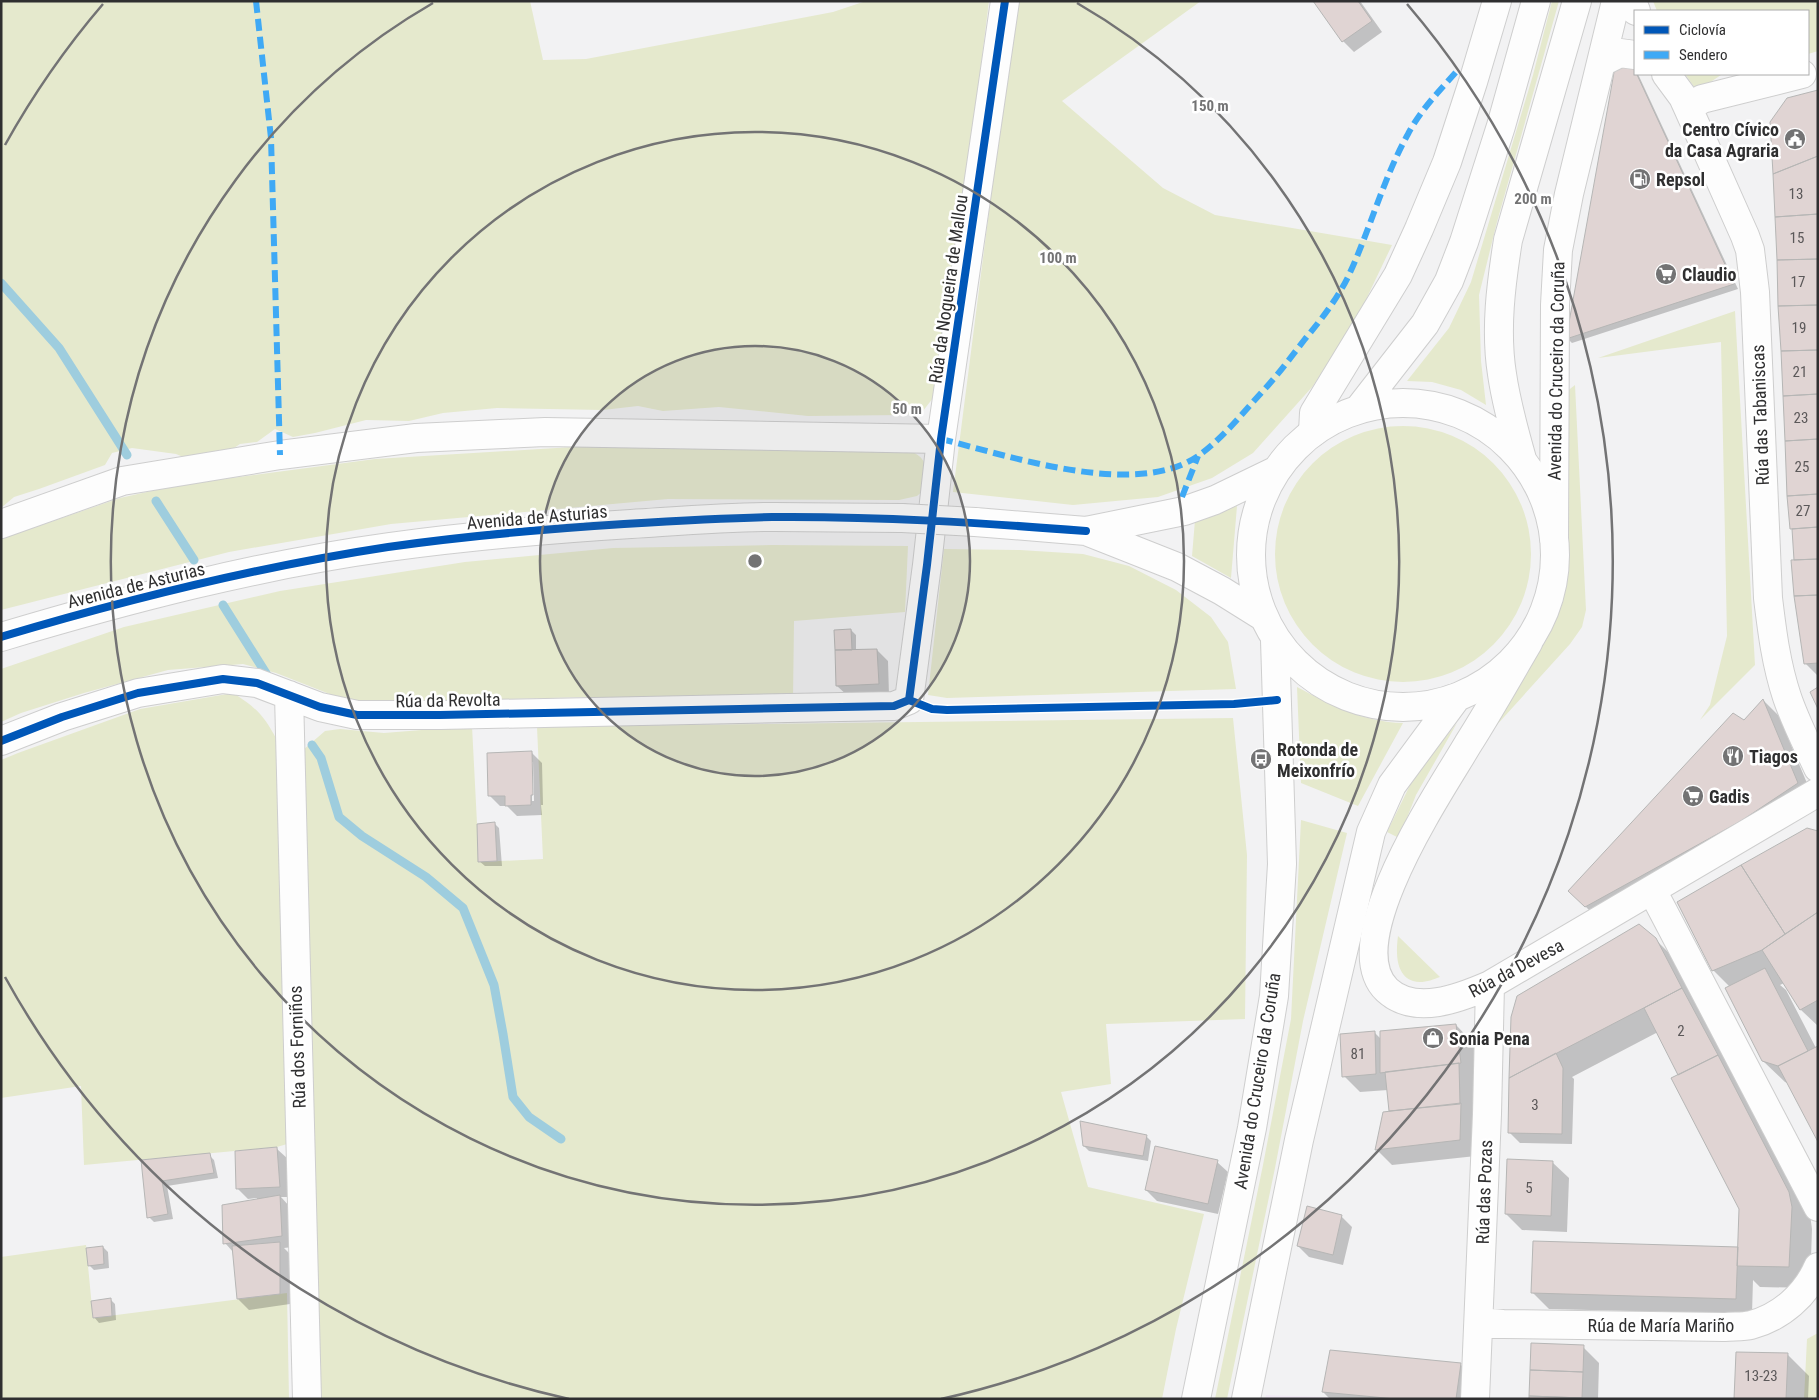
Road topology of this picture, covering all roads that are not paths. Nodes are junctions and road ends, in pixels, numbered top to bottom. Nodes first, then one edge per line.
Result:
1 (1005, 1) edge
2 (1497, 1) edge
3 (1536, 1) edge
4 (1577, 1) edge
5 (1616, 1) edge
6 (1634, 55) edge
7 (1602, 62) junction
8 (1667, 75) edge
9 (1798, 75) edge
10 (1688, 108) junction
11 (1358, 410) junction
12 (1314, 432) junction
13 (941, 439) junction
14 (1522, 459) junction
15 (1276, 470) junction
16 (1, 524) edge
17 (1086, 531) junction
18 (1554, 538) junction
19 (1262, 616) junction
20 (1, 637) edge
21 (1275, 640) junction
22 (1528, 643) junction
23 (289, 695) junction
24 (1457, 697) junction
25 (909, 700) joint
26 (1, 741) edge
27 (1818, 768) edge
28 (1818, 792) edge
29 (1652, 890) junction
30 (1490, 985) junction
31 (1818, 1207) edge
32 (1818, 1267) edge
33 (1480, 1322) junction
34 (307, 1399) edge
35 (1196, 1399) edge
36 (1246, 1399) edge
37 (1475, 1399) edge

1 - 13 street, Rúa da Nogueira de Mallou
2 - 12 street
3 - 11 street
4 - 14 street, Avenida do Cruceiro da Coruña
5 - 7 street, Avenida do Cruceiro da Coruña
6 - 7 street
7 - 18 street, Avenida do Cruceiro da Coruña
8 - 10 street, Rúa das Tabaniscas
9 - 10 street
10 - 27 street, Rúa das Tabaniscas
11 - 12 street
11 - 14 street
12 - 15 street
13 - 16 street
13 - 25 street, Rúa da Nogueira de Mallou
14 - 18 street
15 - 17 street, Avenida de Asturias
15 - 19 street
17 - 19 street, Avenida de Asturias
17 - 20 street, Avenida de Asturias, bridge
18 - 22 street, Avenida do Cruceiro da Coruña
19 - 21 street
21 - 24 street
21 - 35 street, Avenida do Cruceiro da Coruña
22 - 24 street
22 - 30 street, Rúa da Devesa
23 - 25 street, Rúa da Revolta
23 - 26 street, Rúa da Revolta
23 - 34 street, Rúa dos Forniños
24 - 36 street
28 - 29 street, Rúa da Devesa
29 - 30 street, Rúa da Devesa
29 - 31 street
30 - 33 street, Rúa das Pozas
32 - 33 street, Rúa de María Mariño
33 - 37 street, Rúa das Pozas

